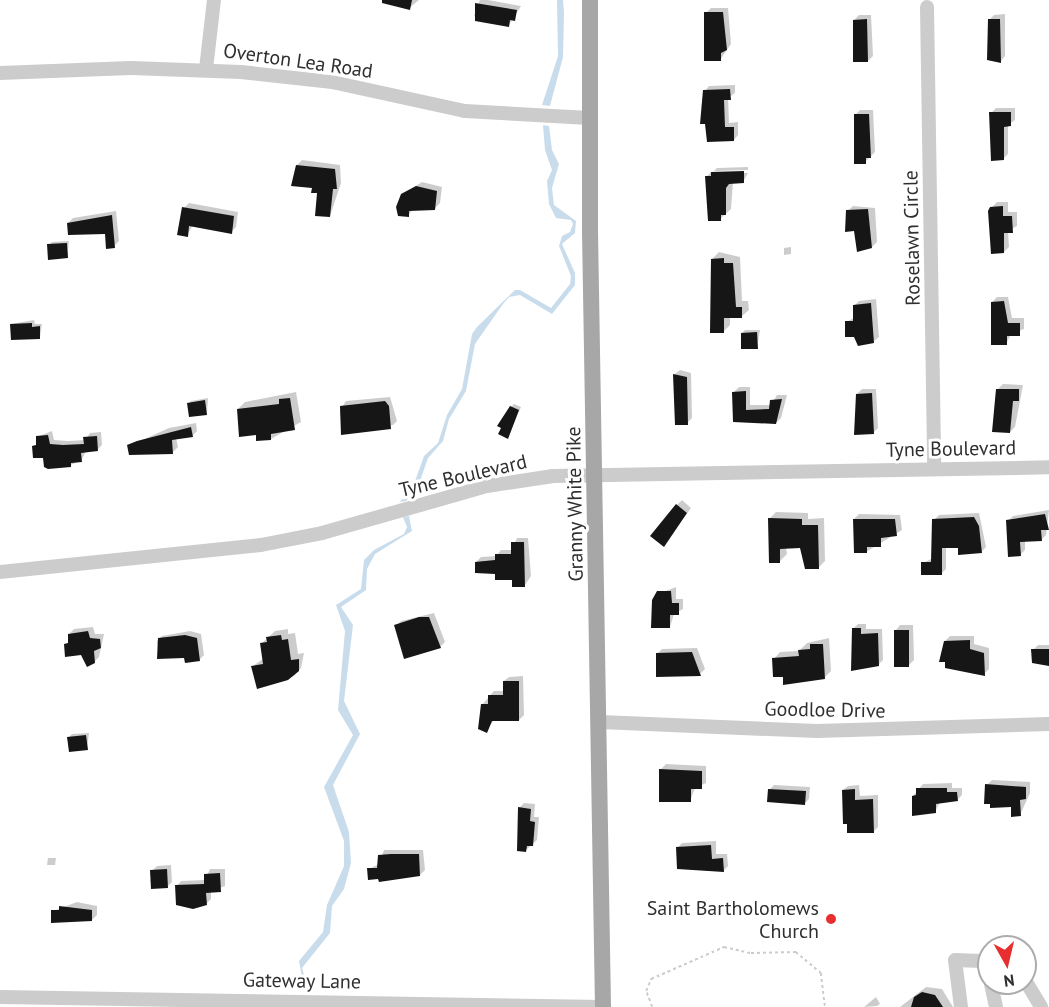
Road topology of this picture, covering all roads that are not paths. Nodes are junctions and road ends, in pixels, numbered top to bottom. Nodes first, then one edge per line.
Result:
1 (214, 0) edge
2 (590, 0) edge
3 (927, 7) dead end
4 (206, 69) junction
5 (0, 74) edge
6 (589, 118) junction
7 (1049, 466) edge
8 (934, 469) junction
9 (596, 474) junction
10 (0, 572) edge
11 (600, 722) junction
12 (1049, 724) edge
13 (977, 961) edge
14 (0, 997) edge
15 (277, 1004) edge
16 (603, 1007) edge
17 (961, 1007) edge

1 - 4 street
2 - 6 main road, Granny White Pike
3 - 8 street, Roselawn Circle
4 - 5 street, Overton Lea Road
4 - 6 street, Overton Lea Road
6 - 9 main road, Granny White Pike
7 - 8 street, Tyne Boulevard
8 - 9 street, Tyne Boulevard
9 - 10 street, Tyne Boulevard
9 - 11 main road, Granny White Pike
11 - 12 street, Goodloe Drive
11 - 16 main road, Granny White Pike
13 - 17 street
14 - 15 street, Gateway Lane
15 - 16 street, Gateway Lane

